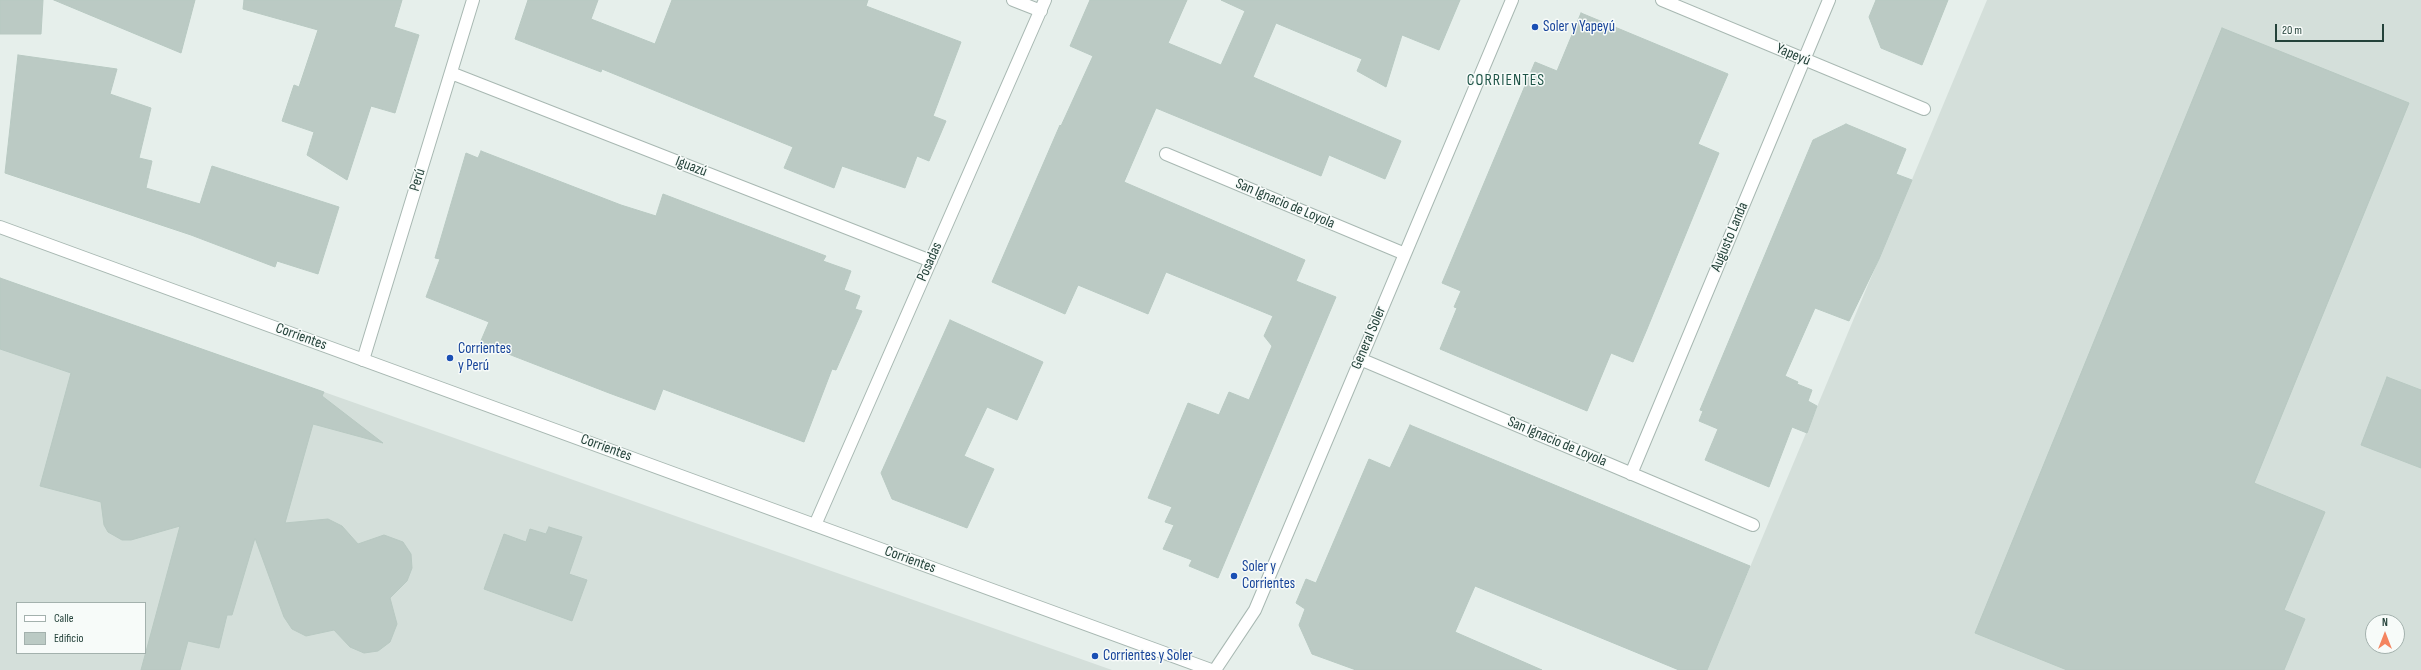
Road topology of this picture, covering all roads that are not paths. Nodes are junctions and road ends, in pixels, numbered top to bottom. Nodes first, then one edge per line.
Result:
1 (473, 0) edge
2 (1013, 0) edge
3 (1512, 0) edge
4 (1662, 0) edge
5 (1829, 0) edge
6 (1043, 5) edge
7 (1804, 60) junction
8 (451, 73) junction
9 (1924, 109) dead end
10 (1166, 154) dead end
11 (0, 228) edge
12 (1405, 254) junction
13 (931, 261) junction
14 (1360, 359) junction
15 (363, 360) junction
16 (1631, 474) junction
17 (815, 525) junction
18 (1753, 525) dead end
19 (1211, 670) edge
20 (1215, 670) edge

1 - 8 street, Perú
2 - 6 street
3 - 12 street, General Soler
4 - 7 street, Yapeyú
5 - 7 street, Augusto Landa
6 - 13 street, Posadas
7 - 9 street, Yapeyú
7 - 16 street, Augusto Landa
8 - 13 street, Iguazú
8 - 15 street, Perú
10 - 12 street, San Ignacio de Loyola
11 - 15 street, Corrientes
12 - 14 street, General Soler
13 - 17 street, Posadas
14 - 16 street, San Ignacio de Loyola
14 - 20 street, General Soler
15 - 17 street, Corrientes
16 - 18 street, San Ignacio de Loyola
17 - 19 street, Corrientes

